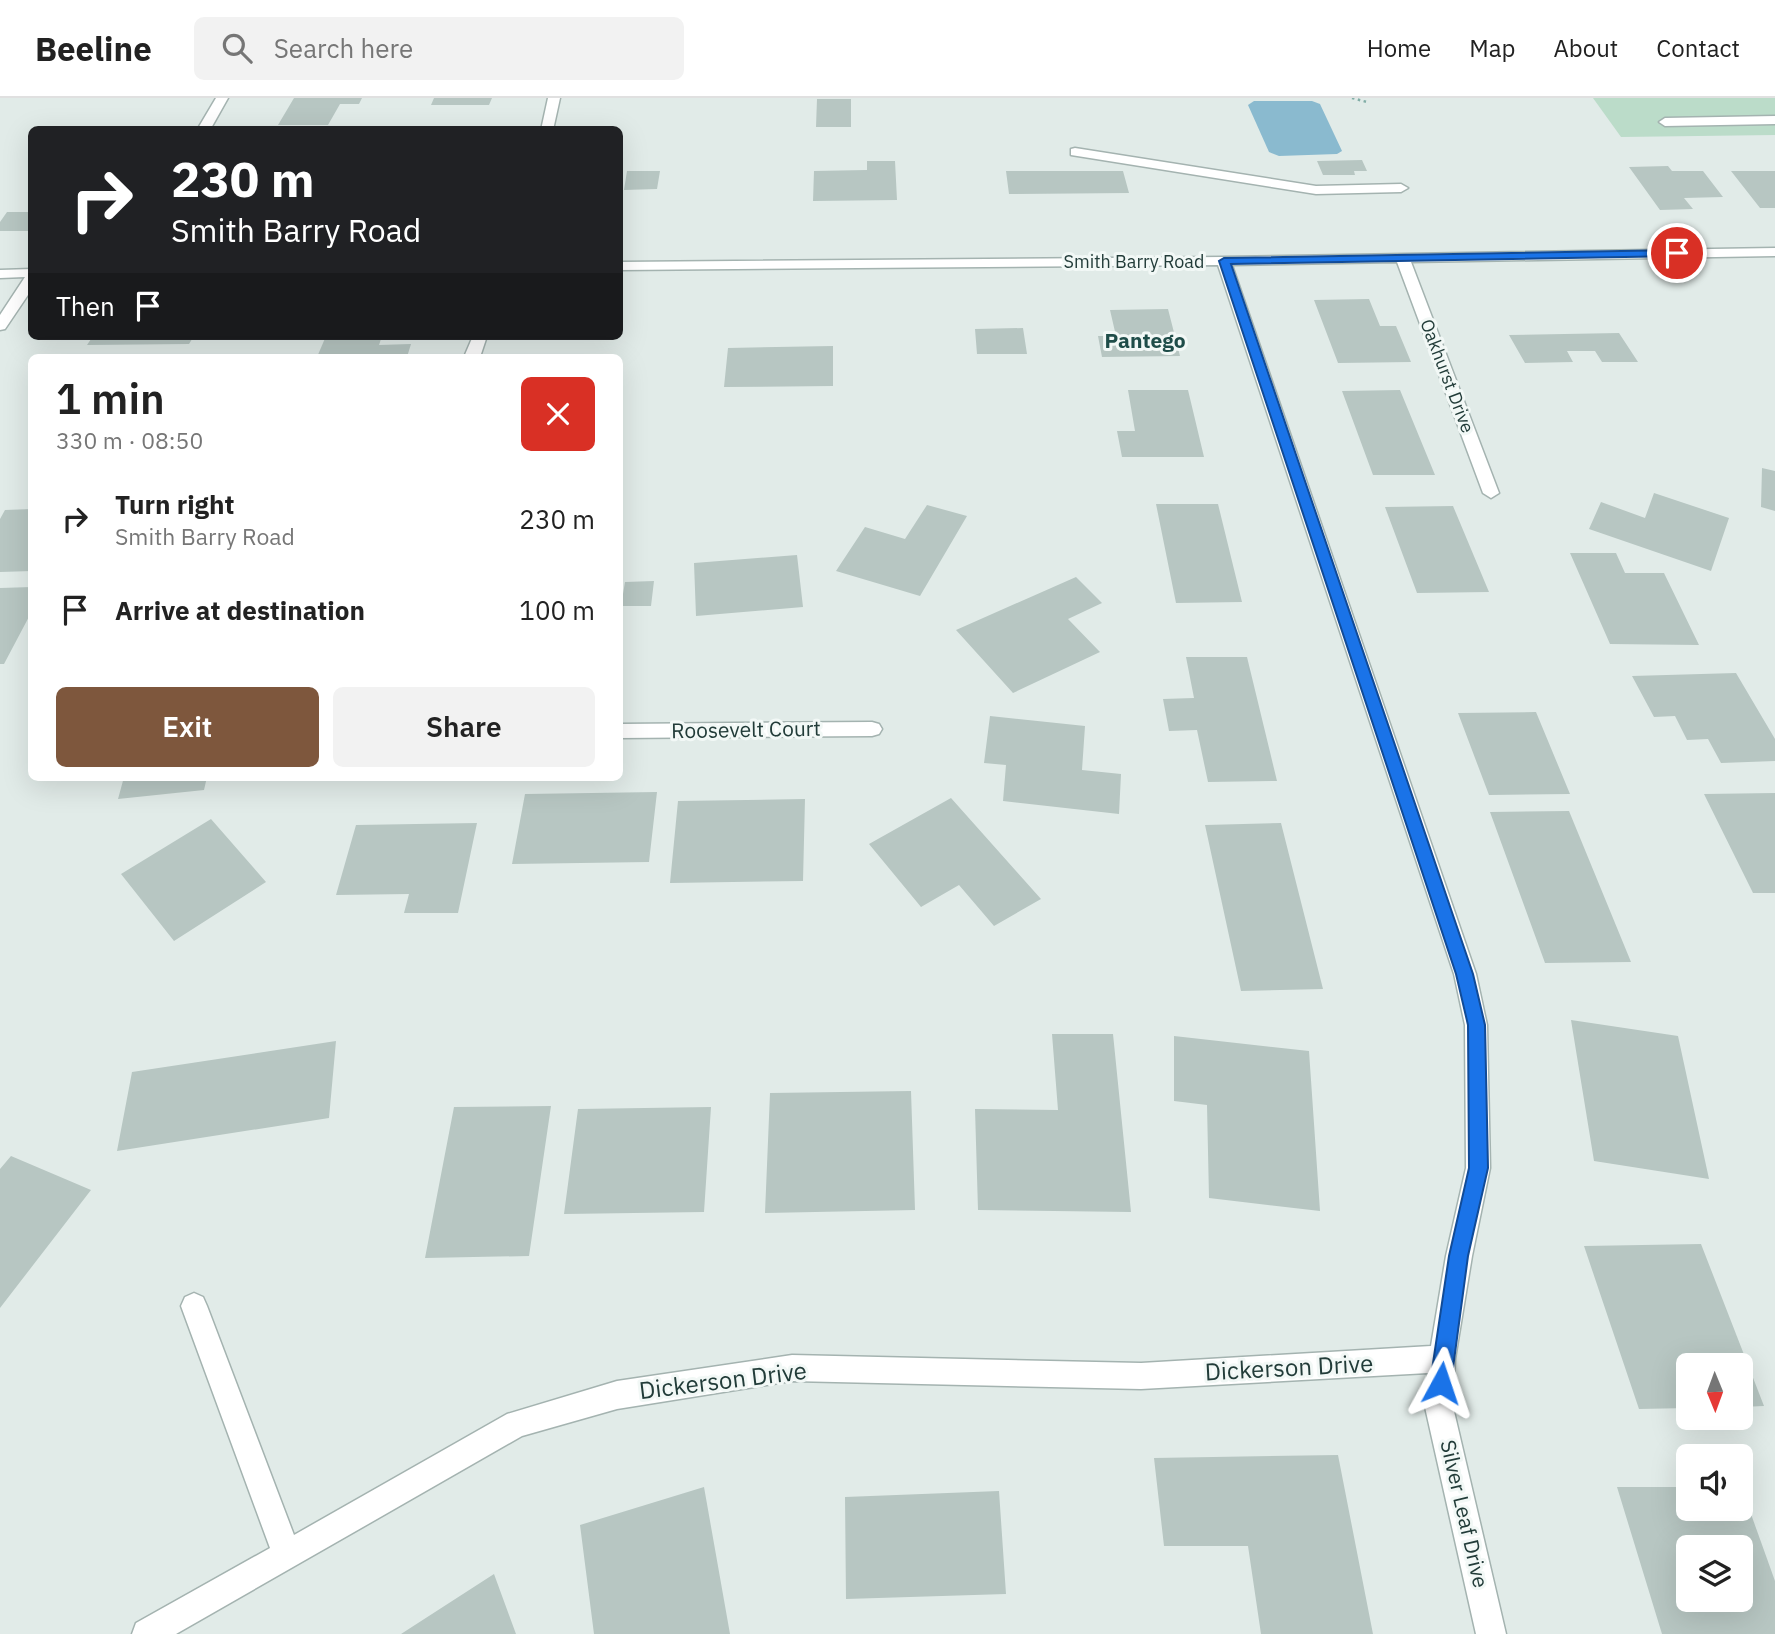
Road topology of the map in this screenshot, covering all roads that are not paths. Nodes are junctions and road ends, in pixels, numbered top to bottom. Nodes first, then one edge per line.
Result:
1 (222, 98) edge
2 (554, 98) edge
3 (1775, 120) edge
4 (1665, 121) dead end
5 (205, 126) edge
6 (548, 126) edge
7 (1076, 152) dead end
8 (1401, 188) dead end
9 (1775, 251) edge
10 (1402, 258) junction
11 (1224, 261) junction
12 (623, 266) edge
13 (0, 274) edge
14 (28, 276) edge
15 (28, 282) edge
16 (0, 326) edge
17 (1491, 493) dead end
18 (872, 729) dead end
19 (623, 731) edge
20 (194, 1306) dead end
21 (1442, 1359) junction
22 (287, 1555) junction
23 (148, 1634) edge
24 (1491, 1634) edge

1 - 5 street
2 - 6 street
3 - 4 street
7 - 8 street
9 - 10 street, Smith Barry Road
10 - 11 street, Smith Barry Road
10 - 17 street, Oakhurst Drive
11 - 12 street, Smith Barry Road
11 - 21 street, Silver Leaf Drive
13 - 14 street
15 - 16 street
18 - 19 street, Roosevelt Court
20 - 22 street
21 - 22 street, Dickerson Drive
21 - 24 street, Silver Leaf Drive
22 - 23 street, Dickerson Drive

